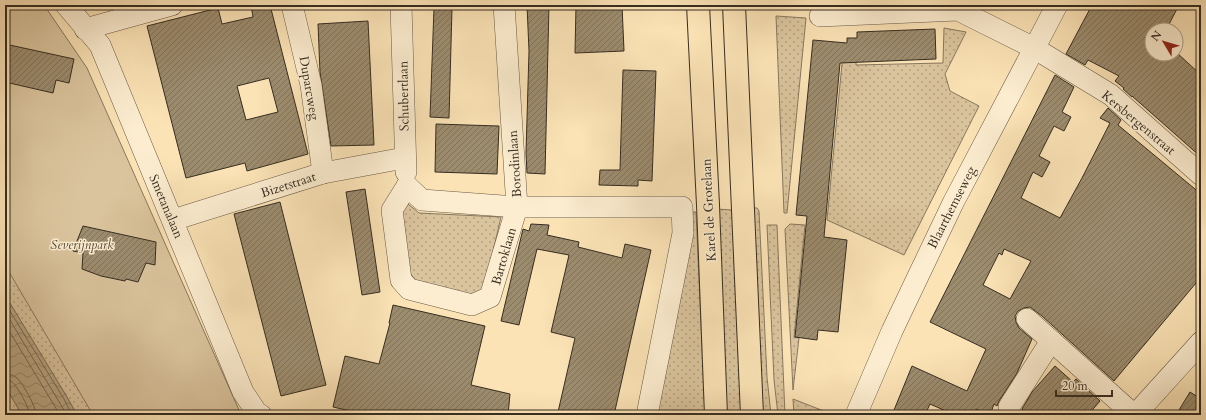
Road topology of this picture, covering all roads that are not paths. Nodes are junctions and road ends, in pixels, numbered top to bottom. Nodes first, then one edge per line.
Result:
1 (66, 5) edge
2 (172, 5) edge
3 (292, 5) edge
4 (401, 5) edge
5 (504, 5) edge
6 (698, 5) edge
7 (734, 5) edge
8 (1057, 5) edge
9 (820, 16) dead end
10 (85, 29) junction
11 (1034, 48) junction
12 (404, 158) junction
13 (323, 173) junction
14 (1201, 175) edge
15 (407, 186) junction
16 (517, 207) junction
17 (682, 207) joint
18 (173, 220) junction
19 (1027, 319) dead end
20 (1051, 341) junction
21 (1201, 342) edge
22 (1009, 407) dead end
23 (257, 414) edge
24 (646, 415) edge
25 (716, 415) edge
26 (752, 415) edge
27 (856, 415) edge
28 (1134, 415) edge

1 - 10 street, Smetanalaan
2 - 10 street
3 - 13 street, Duparcweg
4 - 12 street, Schubertlaan
5 - 16 street, Borodinlaan
6 - 25 main road, Karel de Grotelaan
7 - 26 main road
8 - 11 street, Blaarthemseweg
9 - 11 street, Kersbergenstraat
10 - 18 street, Smetanalaan
11 - 14 street, Kersbergenstraat
11 - 27 street, Blaarthemseweg
12 - 13 street, Bizetstraat
12 - 15 street, Schubertlaan
13 - 18 street, Bizetstraat
15 - 16 street
15 - 16 street, Bartoklaan
16 - 17 street, Borodinlaan
17 - 24 street, Karel de Grotelaan
18 - 23 street, Smetanalaan
19 - 20 street
20 - 22 street
20 - 28 street
21 - 28 street

